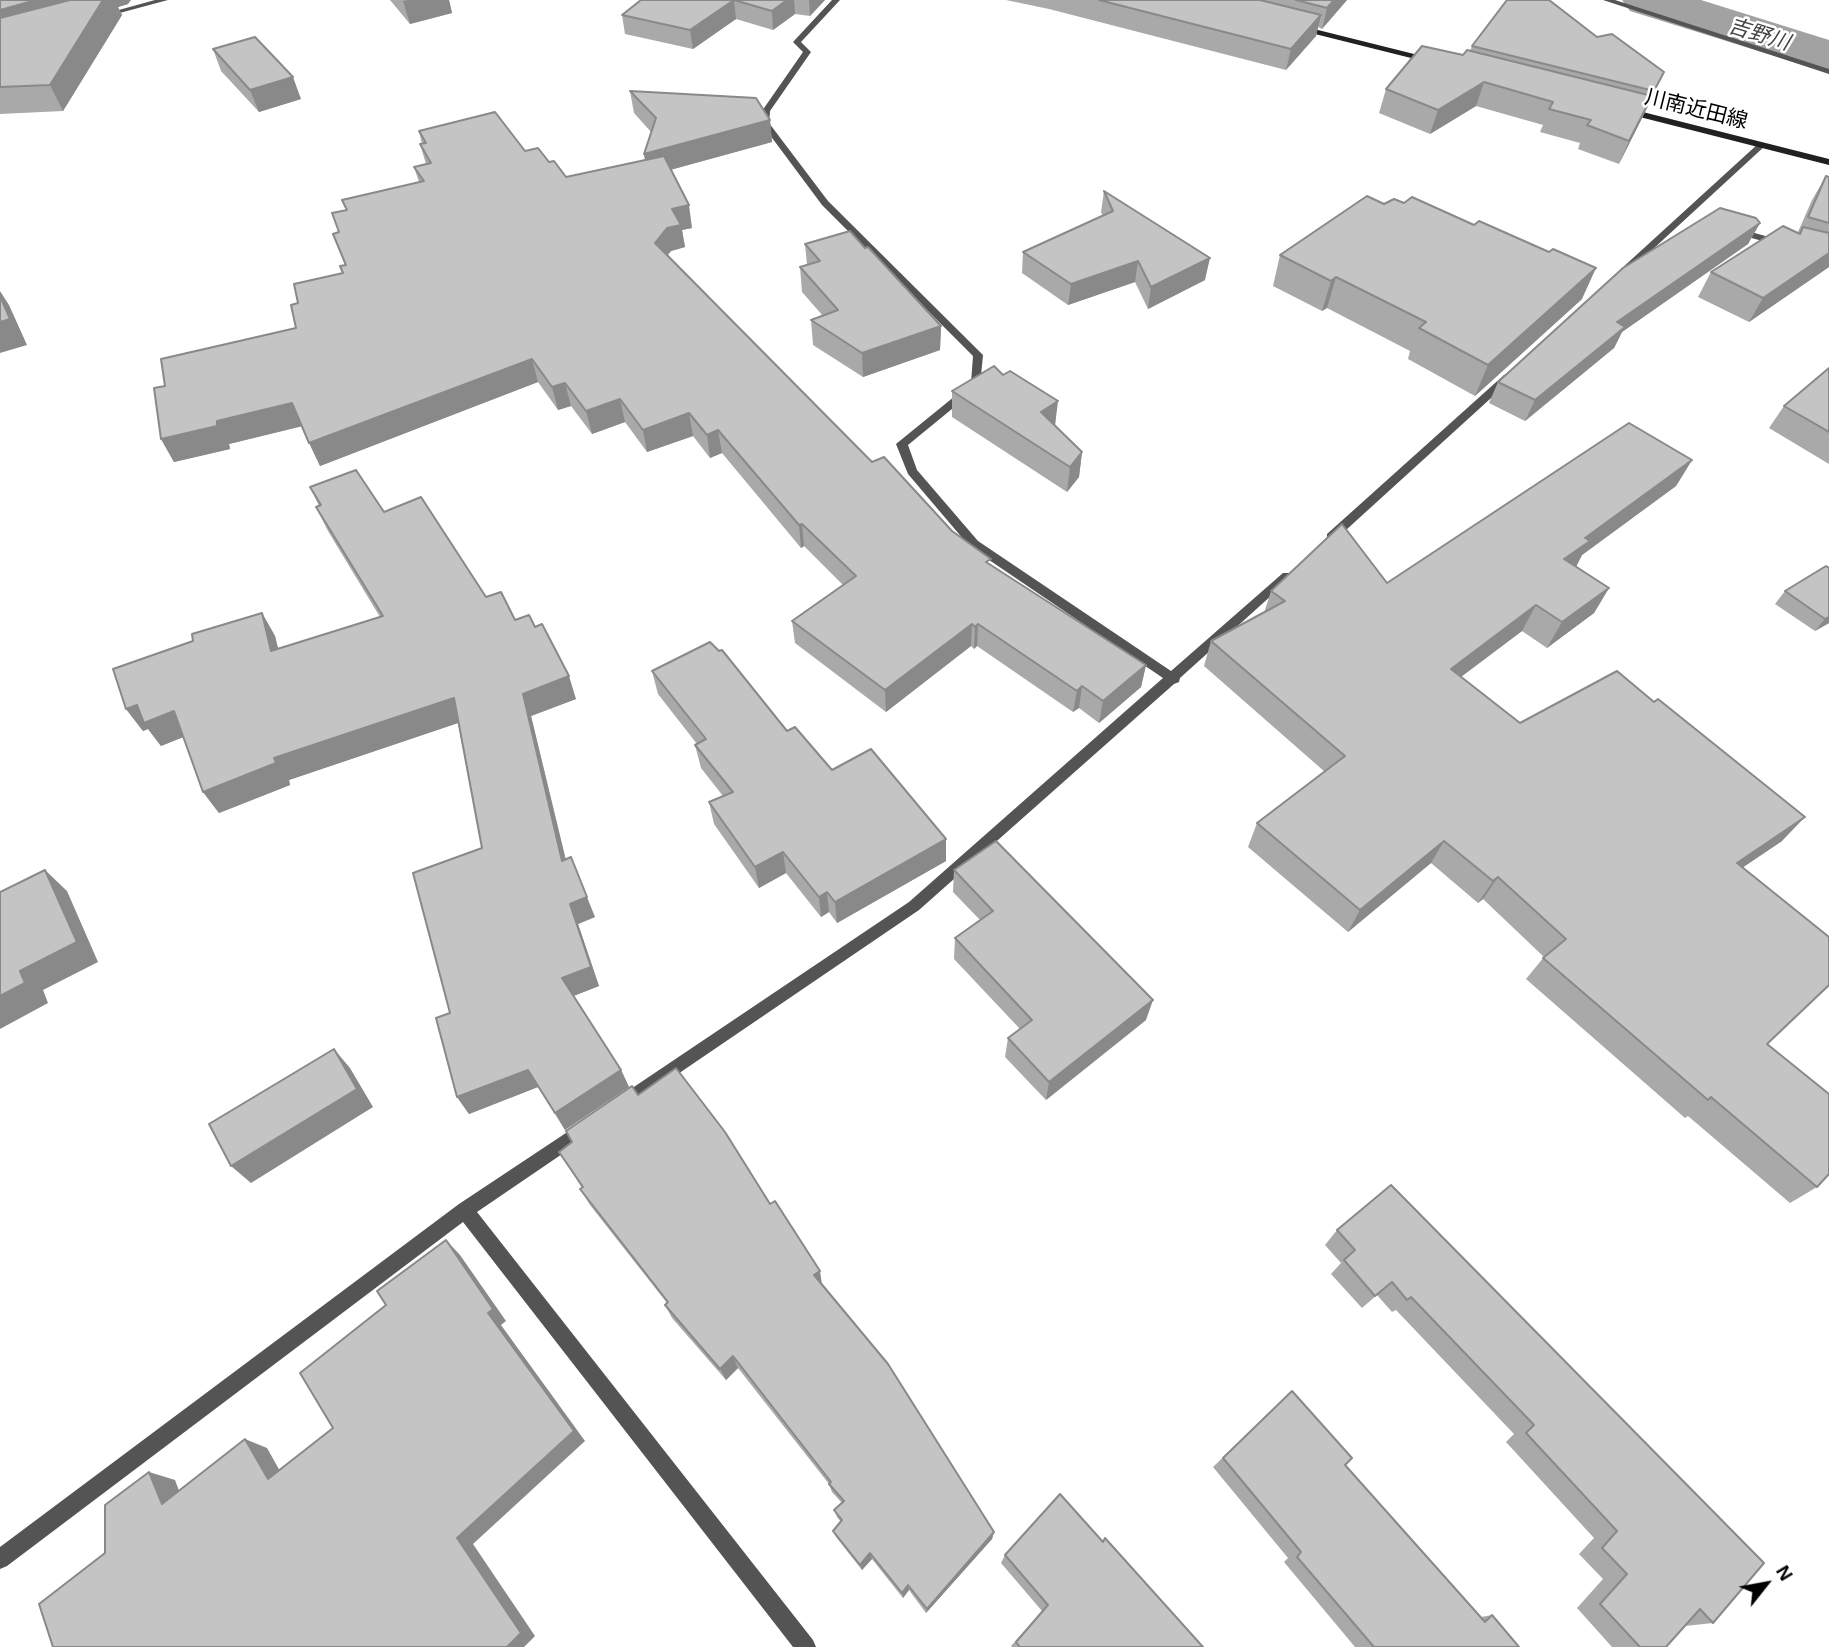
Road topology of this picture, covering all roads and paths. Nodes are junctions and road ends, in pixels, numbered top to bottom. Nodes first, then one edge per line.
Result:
1 (164, 0) edge
2 (836, 0) edge
3 (1607, 0) edge
4 (89, 20) edge
5 (1282, 24) edge
6 (1442, 64) edge
7 (1829, 72) edge
8 (1616, 108) edge
9 (1762, 145) junction
10 (1829, 162) edge
11 (1724, 227) edge
12 (1790, 246) edge
13 (1614, 281) edge
14 (1522, 364) edge
15 (1317, 549) edge
16 (1297, 568) edge
17 (1174, 679) junction
18 (615, 1109) edge
19 (592, 1125) edge
20 (465, 1210) junction
21 (0, 1559) edge
22 (806, 1647) edge

1 - 4 street
2 - 17 street
3 - 7 street
5 - 6 main road
8 - 9 main road, 川南近田線
9 - 10 main road, 川南近田線
9 - 13 street
11 - 12 street
14 - 15 street
16 - 17 street
17 - 18 street
19 - 20 street
20 - 21 street
20 - 22 street

